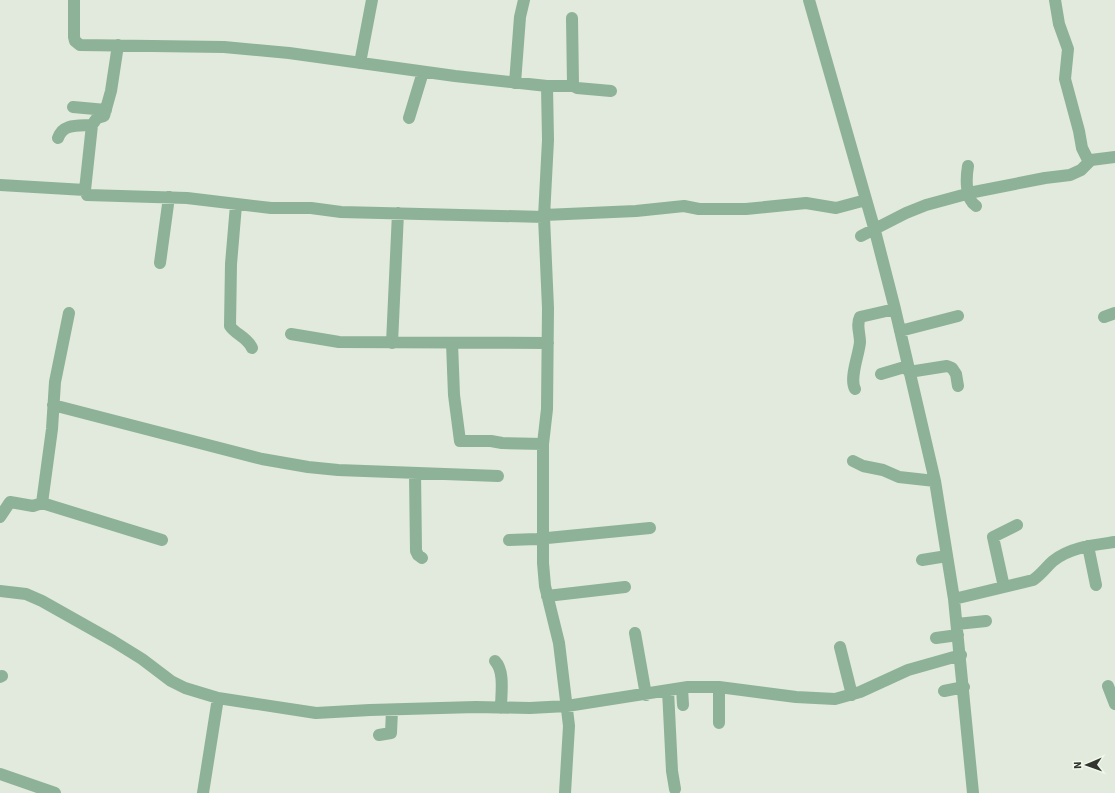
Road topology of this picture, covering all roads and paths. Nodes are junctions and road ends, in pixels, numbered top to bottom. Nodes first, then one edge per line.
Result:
1 (74, 0) edge
2 (372, 0) edge
3 (524, 0) edge
4 (809, 0) edge
5 (1055, 0) edge
6 (572, 18) dead end
7 (118, 45) junction
8 (360, 64) junction
9 (424, 72) junction
10 (516, 83) junction
11 (547, 86) junction
12 (573, 86) junction
13 (611, 91) dead end
14 (73, 107) dead end
15 (106, 110) junction
16 (409, 118) dead end
17 (92, 125) junction
18 (58, 138) dead end
19 (1115, 157) edge
20 (1089, 162) junction
21 (968, 166) dead end
22 (0, 185) edge
23 (85, 190) junction
24 (969, 194) junction
25 (169, 197) junction
26 (866, 200) junction
27 (236, 205) junction
28 (976, 206) dead end
29 (398, 213) junction
30 (539, 217) junction
31 (881, 227) junction
32 (861, 236) dead end
33 (160, 263) dead end
34 (895, 309) junction
35 (69, 313) dead end
36 (958, 316) dead end
37 (906, 330) junction
38 (291, 334) dead end
39 (392, 342) junction
40 (542, 343) junction
41 (452, 344) junction
42 (252, 348) dead end
43 (913, 369) junction
44 (881, 374) dead end
45 (958, 386) dead end
46 (855, 389) dead end
47 (53, 405) junction
48 (535, 445) junction
49 (853, 461) dead end
50 (415, 473) junction
51 (498, 476) dead end
52 (935, 481) junction
53 (42, 502) junction
54 (0, 517) edge
55 (1017, 525) dead end
56 (650, 528) dead end
57 (536, 539) junction
58 (162, 540) dead end
59 (509, 540) dead end
60 (1115, 542) edge
61 (1088, 548) junction
62 (947, 556) junction
63 (422, 558) dead end
64 (922, 560) dead end
65 (1096, 585) dead end
66 (625, 587) dead end
67 (1004, 587) junction
68 (0, 591) edge
69 (547, 596) junction
70 (963, 597) junction
71 (986, 622) dead end
72 (962, 626) junction
73 (635, 633) dead end
74 (936, 638) dead end
75 (840, 648) dead end
76 (961, 655) junction
77 (495, 661) dead end
78 (1108, 686) dead end
79 (964, 687) junction
80 (719, 690) junction
81 (944, 691) dead end
82 (646, 695) junction
83 (852, 695) junction
84 (669, 697) junction
85 (218, 700) junction
86 (1115, 704) edge
87 (567, 706) junction
88 (501, 708) junction
89 (391, 715) junction
90 (719, 723) dead end
91 (379, 735) dead end
92 (0, 774) edge
93 (675, 789) dead end
94 (56, 793) edge
95 (203, 793) edge
96 (565, 793) edge
97 (973, 793) edge

1 - 7 street
2 - 8 street
3 - 10 street
4 - 26 street
5 - 20 street
6 - 12 street
7 - 8 street
7 - 15 street
8 - 9 street
9 - 10 street
9 - 16 street
10 - 11 street
11 - 12 street
11 - 30 street
12 - 13 street
14 - 15 street
15 - 17 street
17 - 18 street
17 - 23 street
19 - 20 street
20 - 24 street
21 - 24 street
22 - 23 street
23 - 25 street
24 - 28 street
24 - 31 street
25 - 27 street
25 - 33 street
26 - 30 street
26 - 31 street
27 - 29 street
27 - 42 street
29 - 30 street
29 - 39 street
30 - 40 street
31 - 32 street
31 - 34 street
34 - 37 street
34 - 46 street
35 - 47 street
36 - 37 street
37 - 43 street
38 - 39 street
39 - 41 street
40 - 41 street
40 - 48 street
41 - 48 street
43 - 44 street
43 - 45 street
43 - 52 street
47 - 50 street
47 - 53 street
48 - 57 street
49 - 52 street
50 - 51 street
50 - 63 street
52 - 62 street
53 - 54 street
53 - 58 street
55 - 67 street
56 - 57 street
57 - 59 street
57 - 69 street
60 - 61 street
61 - 65 street
61 - 67 street
62 - 64 street
62 - 70 street
66 - 69 street
67 - 70 street
68 - 85 street
69 - 87 street
70 - 72 street
71 - 72 street
72 - 74 street
72 - 76 street
73 - 82 street
75 - 83 street
76 - 79 street
76 - 83 street
77 - 88 street
78 - 86 street
79 - 81 street
79 - 97 street
80 - 83 street
80 - 84 street
80 - 90 street
82 - 84 street
82 - 87 street
84 - 93 street
85 - 89 street
85 - 95 street
87 - 88 street
87 - 96 street
88 - 89 street
89 - 91 street
92 - 94 street

